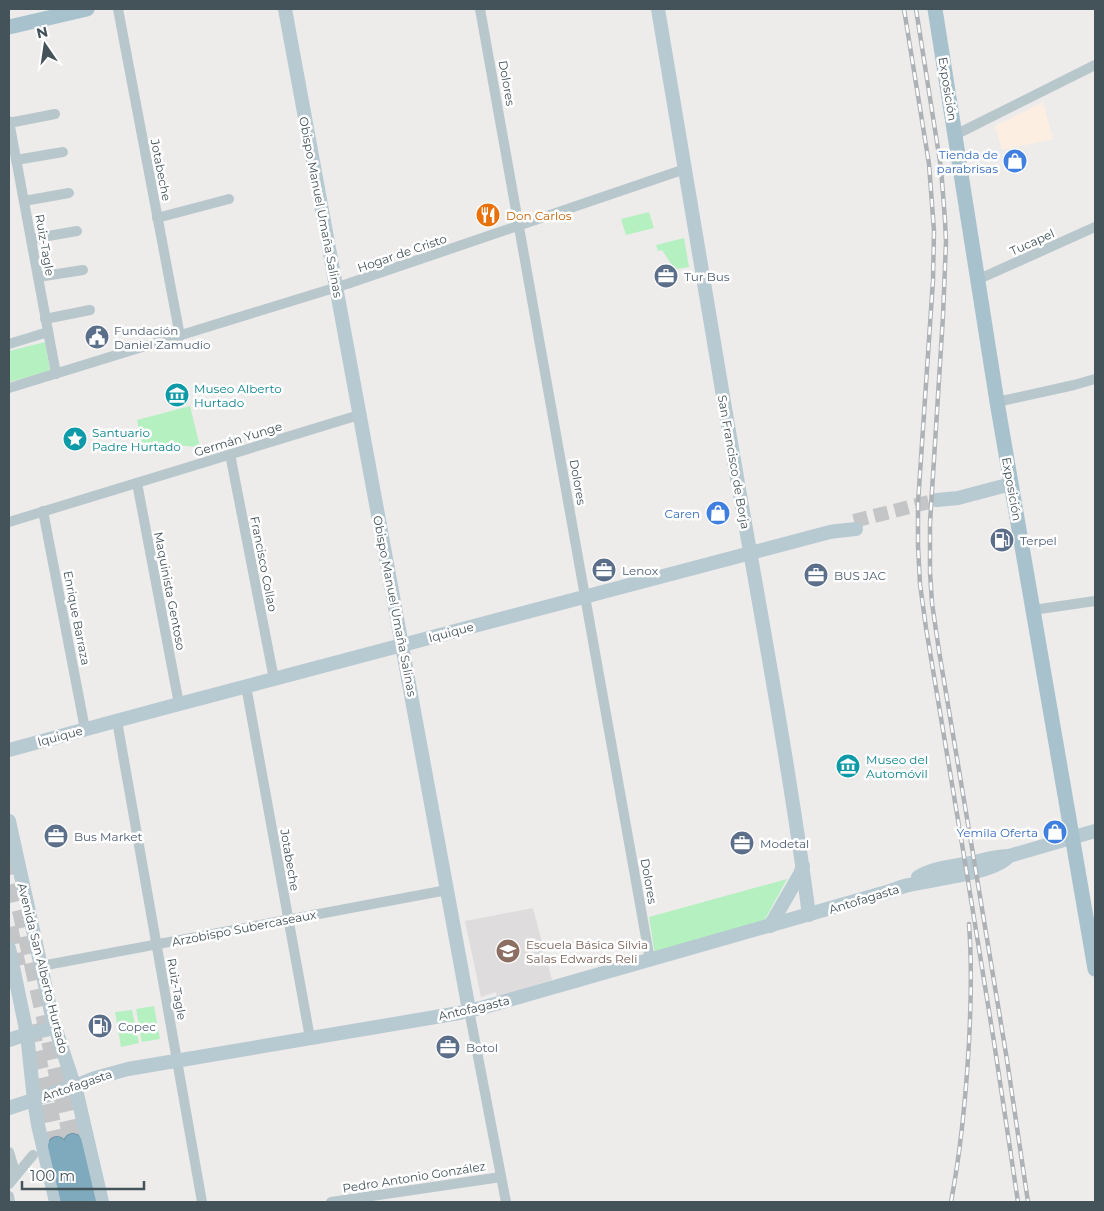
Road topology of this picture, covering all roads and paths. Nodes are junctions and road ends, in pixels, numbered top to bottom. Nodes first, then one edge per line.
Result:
1 (87, 9) edge
2 (118, 9) edge
3 (285, 9) edge
4 (480, 9) edge
5 (658, 9) edge
6 (935, 9) edge
7 (9, 27) edge
8 (1095, 65) edge
9 (56, 114) dead end
10 (9, 122) edge
11 (955, 135) junction
12 (63, 152) dead end
13 (16, 160) junction
14 (685, 169) junction
15 (69, 193) dead end
16 (229, 199) dead end
17 (24, 201) junction
18 (157, 218) junction
19 (520, 226) junction
20 (1095, 227) edge
21 (77, 231) dead end
22 (31, 239) junction
23 (83, 270) dead end
24 (38, 278) junction
25 (979, 279) junction
26 (336, 288) junction
27 (90, 310) dead end
28 (45, 319) junction
29 (48, 332) junction
30 (180, 336) junction
31 (9, 344) edge
32 (56, 374) junction
33 (1095, 379) edge
34 (9, 388) edge
35 (997, 402) junction
36 (359, 415) junction
37 (230, 454) junction
38 (137, 483) junction
39 (1011, 484) junction
40 (937, 504) tunnel mouth
41 (43, 511) junction
42 (9, 522) edge
43 (855, 525) tunnel mouth
44 (750, 553) junction
45 (585, 597) junction
46 (1095, 601) edge
47 (1034, 610) junction
48 (402, 645) junction
49 (274, 679) junction
50 (246, 686) junction
51 (179, 704) junction
52 (117, 721) junction
53 (85, 730) junction
54 (9, 750) edge
55 (9, 820) edge
56 (1095, 831) edge
57 (1072, 837) junction
58 (803, 866) junction
59 (447, 890) junction
60 (810, 915) junction
61 (289, 919) junction
62 (770, 926) junction
63 (156, 944) junction
64 (9, 948) edge
65 (650, 960) junction
66 (41, 966) junction
67 (1095, 969) edge
68 (469, 1010) junction
69 (55, 1028) junction
70 (27, 1034) junction
71 (310, 1038) junction
72 (9, 1040) edge
73 (177, 1061) junction
74 (70, 1072) junction
75 (95, 1078) junction
76 (74, 1086) junction
77 (34, 1100) junction
78 (9, 1108) edge
79 (9, 1152) edge
80 (33, 1155) dead end
81 (16, 1176) junction
82 (501, 1177) junction
83 (9, 1184) edge
84 (9, 1196) edge
85 (10, 1202) edge
86 (56, 1202) edge
87 (70, 1202) edge
88 (87, 1202) edge
89 (102, 1202) edge
90 (202, 1202) edge
91 (331, 1202) edge
92 (506, 1202) edge

1 - 7 main road
2 - 18 street, Jotabeche
3 - 26 street, Obispo Manuel Umaña Salinas
4 - 19 street, Dolores
5 - 14 street, San Francisco de Borja
6 - 11 main road, Exposición
8 - 11 street
9 - 10 street
10 - 13 street, Ruiz-Tagle
11 - 25 main road, Exposición
12 - 13 street
13 - 17 street, Ruiz-Tagle
14 - 19 street, Hogar de Cristo
14 - 44 street, San Francisco de Borja
15 - 17 street
16 - 18 street
17 - 22 street, Ruiz-Tagle
18 - 30 street, Jotabeche
19 - 26 street, Hogar de Cristo
19 - 45 street, Dolores
20 - 25 street, Tucapel
21 - 22 street
22 - 24 street, Ruiz-Tagle
23 - 24 street
24 - 28 street, Ruiz-Tagle
25 - 35 main road, Exposición
26 - 30 street, Hogar de Cristo
26 - 36 street, Obispo Manuel Umaña Salinas
27 - 28 street
28 - 29 street, Ruiz-Tagle
29 - 31 street
29 - 32 street, Ruiz-Tagle
30 - 32 street, Hogar de Cristo
32 - 34 street, Hogar de Cristo
33 - 35 street
35 - 39 main road, Exposición
36 - 37 street, Germán Yunge
36 - 48 street, Obispo Manuel Umaña Salinas
37 - 38 street, Germán Yunge
37 - 49 street, Francisco Collao
38 - 41 street, Germán Yunge
38 - 51 street, Maquinista Gentoso
39 - 40 street
39 - 47 main road, Exposición
41 - 42 street, Germán Yunge
41 - 53 street, Enrique Barraza
43 - 44 street, Iquique
44 - 45 street, Iquique
44 - 58 street, San Francisco de Borja
45 - 48 street, Iquique
45 - 65 street, Dolores
46 - 47 street
47 - 57 main road, Exposición
48 - 49 street, Iquique
48 - 59 street, Obispo Manuel Umaña Salinas
49 - 50 street, Iquique
50 - 51 street, Iquique
50 - 61 street, Jotabeche
51 - 52 street, Iquique
52 - 53 street, Iquique
52 - 63 street, Ruiz-Tagle
53 - 54 street, Iquique
55 - 66 street, Avenida San Alberto Hurtado
56 - 57 street, Antofagasta
57 - 60 street, Antofagasta
57 - 67 main road, Exposición
58 - 60 street, San Francisco de Borja
58 - 62 street
59 - 61 street, Arzobispo Subercaseaux
59 - 68 street, Obispo Manuel Umaña Salinas
60 - 62 street, Antofagasta
61 - 63 street, Arzobispo Subercaseaux
61 - 71 street, Jotabeche
62 - 65 street, Antofagasta
63 - 66 street, Arzobispo Subercaseaux
63 - 73 street, Ruiz-Tagle
64 - 70 street
65 - 68 street, Antofagasta
66 - 69 street, Avenida San Alberto Hurtado
68 - 71 street, Antofagasta
68 - 82 street, Obispo Manuel Umaña Salinas
69 - 70 street
69 - 74 street, Avenida San Alberto Hurtado
70 - 72 street
70 - 77 street
71 - 73 street, Antofagasta
73 - 75 street, Antofagasta
73 - 90 street, Ruiz-Tagle
74 - 75 street
74 - 76 street, Avenida San Alberto Hurtado
75 - 76 street, Antofagasta
76 - 77 street, Antofagasta
76 - 89 street, Avenida San Alberto Hurtado
77 - 78 street, Antofagasta
77 - 86 street
79 - 81 street
80 - 81 street
81 - 83 street
82 - 91 street, Pedro Antonio González
82 - 92 street, Obispo Manuel Umaña Salinas
84 - 85 street
87 - 88 highway

